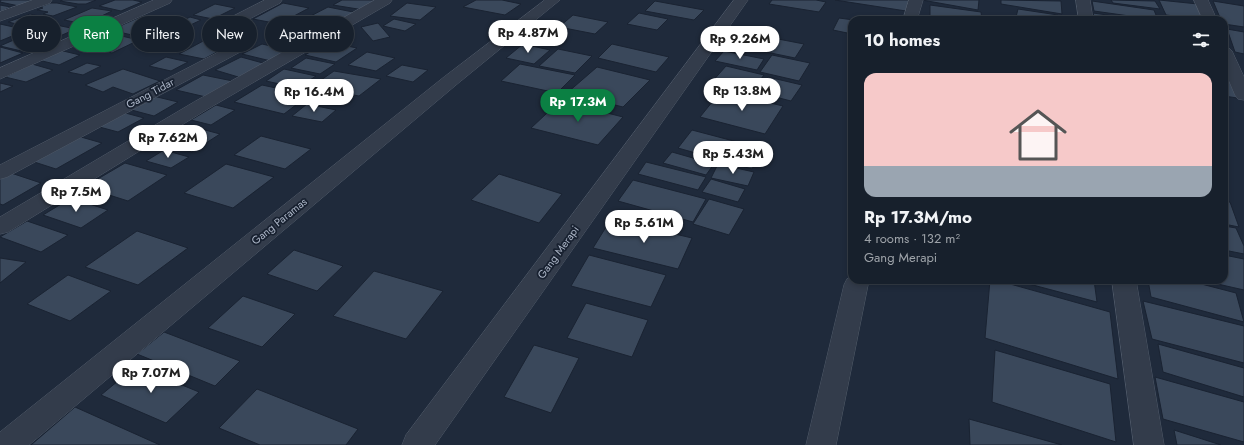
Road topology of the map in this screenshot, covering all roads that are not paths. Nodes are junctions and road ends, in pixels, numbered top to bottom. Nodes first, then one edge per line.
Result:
1 (45, 0) edge
2 (165, 0) edge
3 (275, 0) edge
4 (385, 0) edge
5 (553, 0) edge
6 (741, 0) edge
7 (916, 0) edge
8 (1083, 0) edge
9 (1201, 0) edge
10 (244, 16) edge
11 (911, 16) edge
12 (1085, 16) edge
13 (1208, 16) edge
14 (0, 17) edge
15 (229, 52) edge
16 (1228, 60) edge
17 (0, 74) edge
18 (1244, 95) edge
19 (0, 173) edge
20 (0, 227) edge
21 (1125, 284) edge
22 (856, 285) dead end
23 (7, 445) edge
24 (417, 445) edge
25 (821, 445) edge
26 (1149, 445) edge

1 - 14 street
2 - 17 street
3 - 10 street
4 - 20 street
5 - 23 street, Gang Paramas
6 - 24 street, Gang Merapi
7 - 11 street
8 - 12 street
9 - 13 street
15 - 19 street, Gang Tidar
16 - 18 street
21 - 26 street
22 - 25 street

